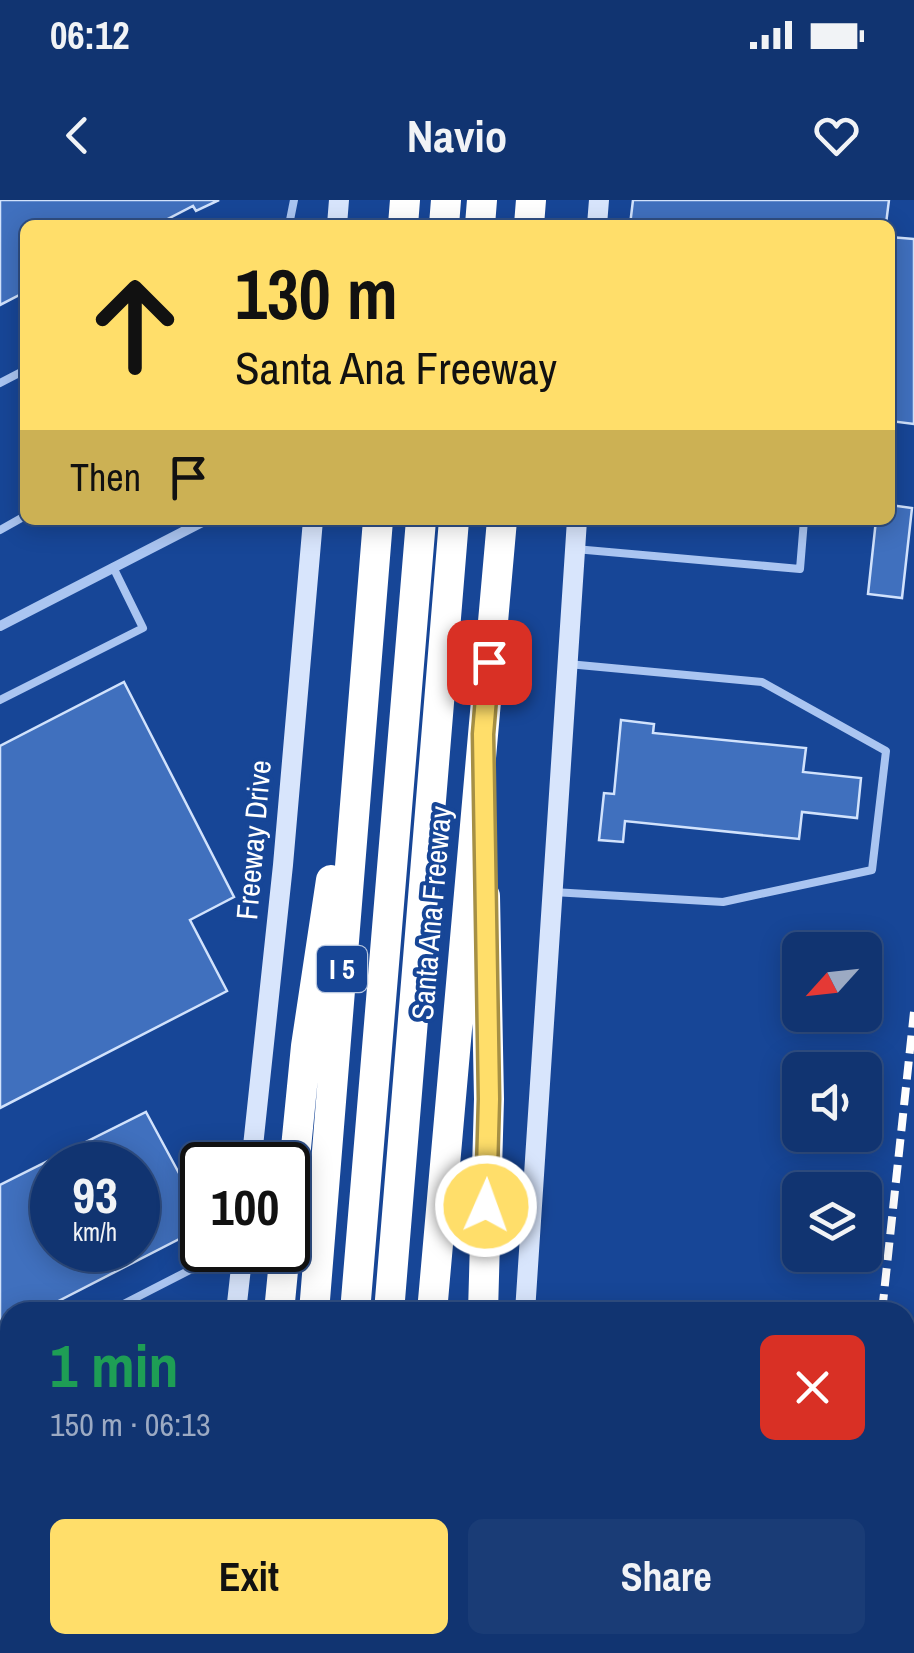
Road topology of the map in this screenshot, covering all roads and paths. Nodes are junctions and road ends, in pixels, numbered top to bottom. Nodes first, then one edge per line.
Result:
1 (196, 525) edge
2 (313, 525) edge
3 (378, 525) edge
4 (421, 525) edge
5 (454, 525) edge
6 (502, 525) edge
7 (578, 525) edge
8 (804, 525) edge
9 (576, 549) junction
10 (113, 568) junction
11 (370, 625) junction
12 (0, 626) edge
13 (568, 664) junction
14 (0, 700) edge
15 (483, 734) junction
16 (553, 892) junction
17 (254, 1142) edge
18 (297, 1142) edge
19 (186, 1272) edge
20 (241, 1272) edge
21 (283, 1272) edge
22 (128, 1302) edge
23 (237, 1302) edge
24 (280, 1302) edge
25 (315, 1302) edge
26 (356, 1302) edge
27 (390, 1302) edge
28 (433, 1302) edge
29 (483, 1302) edge
30 (527, 1302) edge

1 - 10 street
2 - 17 street, Freeway Drive
3 - 11 highway, I 5
4 - 26 highway
5 - 27 highway
6 - 15 highway, Santa Ana Freeway
7 - 9 street
8 - 9 lane
9 - 13 street
10 - 12 street
10 - 14 lane
11 - 18 highway
11 - 25 highway, I 5
13 - 16 street
13 - 16 lane
15 - 28 highway, Santa Ana Freeway
15 - 29 highway
16 - 30 street
19 - 22 lane
20 - 23 street
21 - 24 highway

